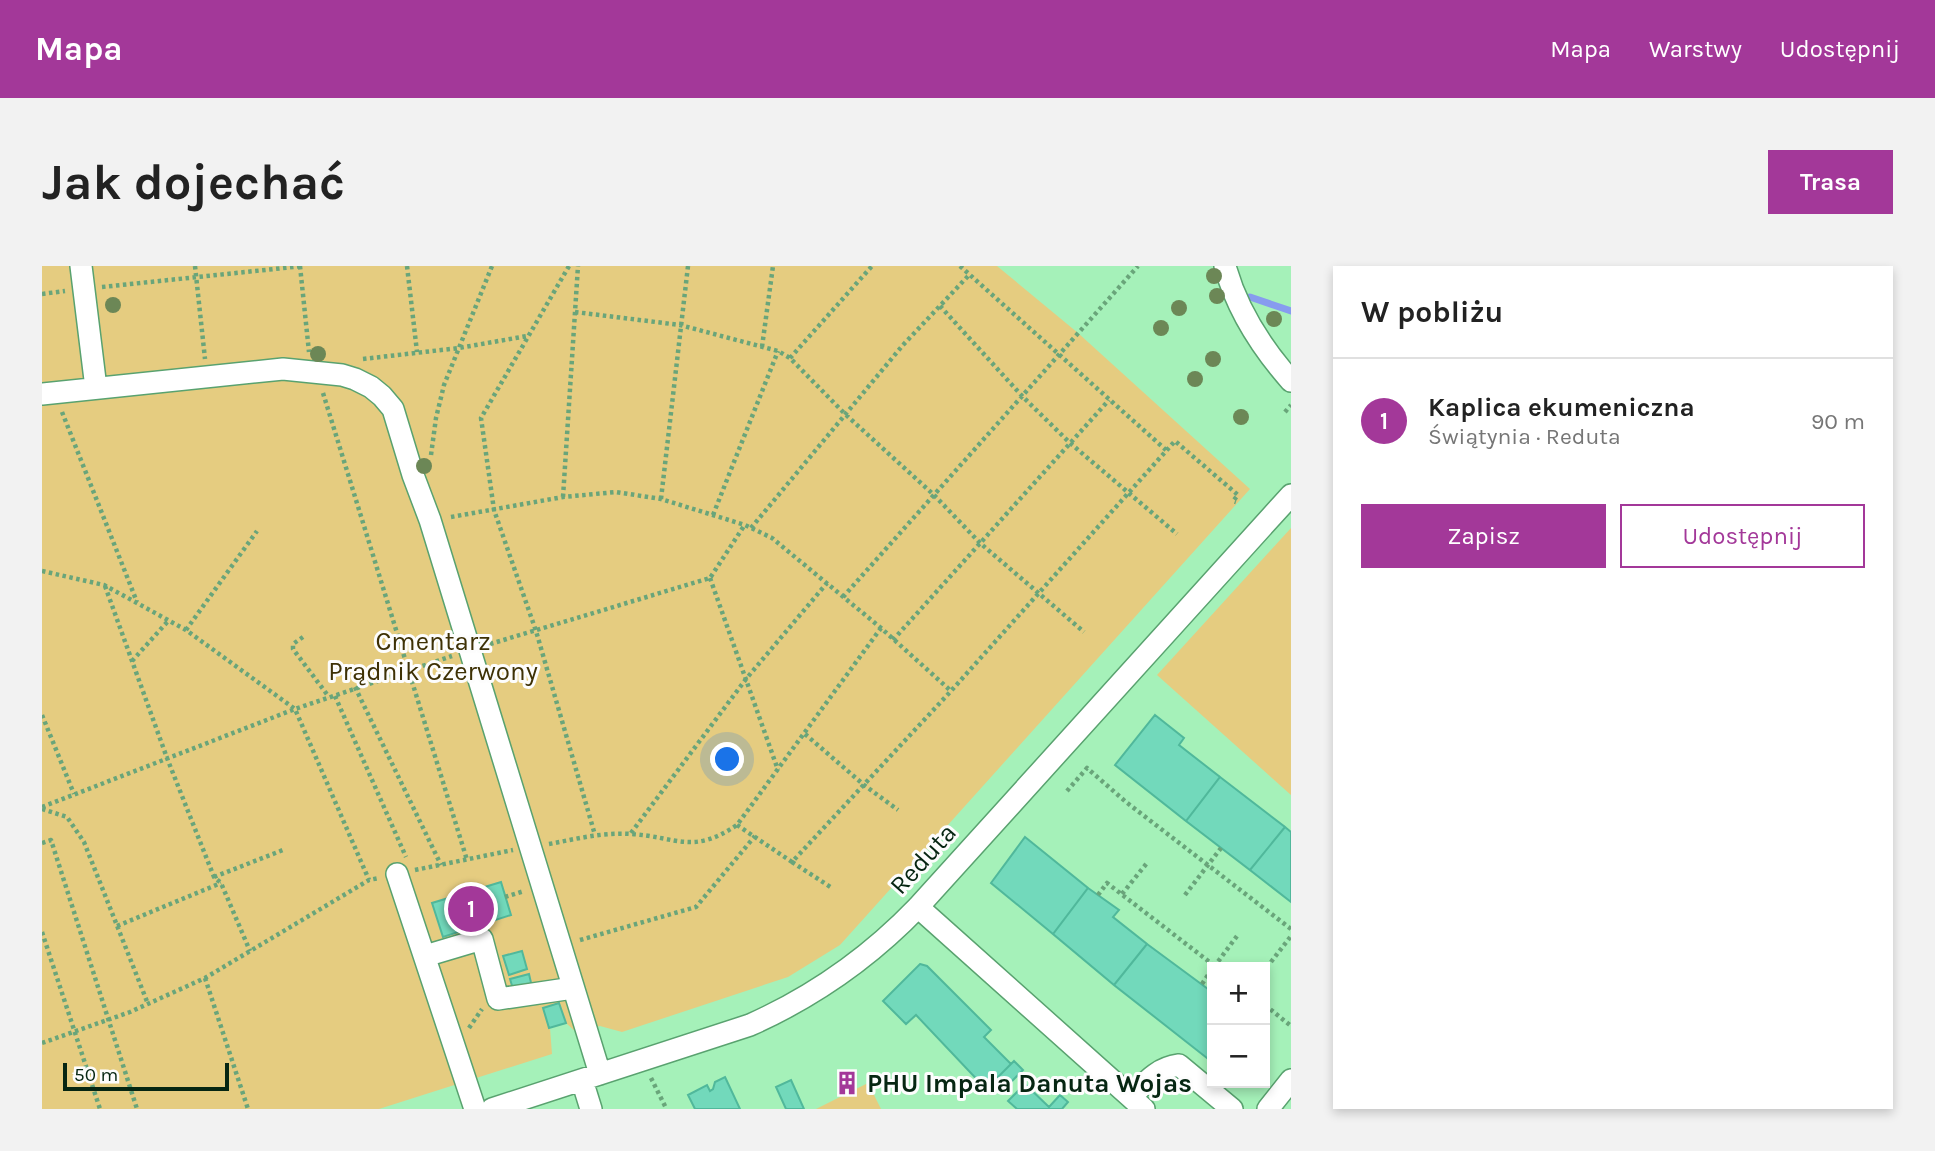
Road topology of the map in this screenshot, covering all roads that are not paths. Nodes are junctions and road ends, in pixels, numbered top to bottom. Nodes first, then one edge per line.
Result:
1 (81, 266) edge
2 (1225, 266) edge
3 (1291, 381) edge
4 (96, 388) junction
5 (42, 394) edge
6 (1291, 495) edge
7 (402, 866) road end
8 (918, 906) junction
9 (425, 956) junction
10 (573, 988) junction
11 (591, 1077) junction
12 (1291, 1080) edge
13 (1138, 1103) edge
14 (475, 1109) edge
15 (492, 1109) edge
16 (592, 1109) edge
17 (1231, 1109) edge
18 (1268, 1109) edge

1 - 4 street
2 - 3 street
4 - 5 street
4 - 10 street
6 - 8 street, Reduta
7 - 9 street
8 - 11 street, Reduta
8 - 13 street
9 - 10 street
9 - 14 street
10 - 11 street
11 - 15 street, Reduta
11 - 16 street
12 - 18 street
13 - 17 street

